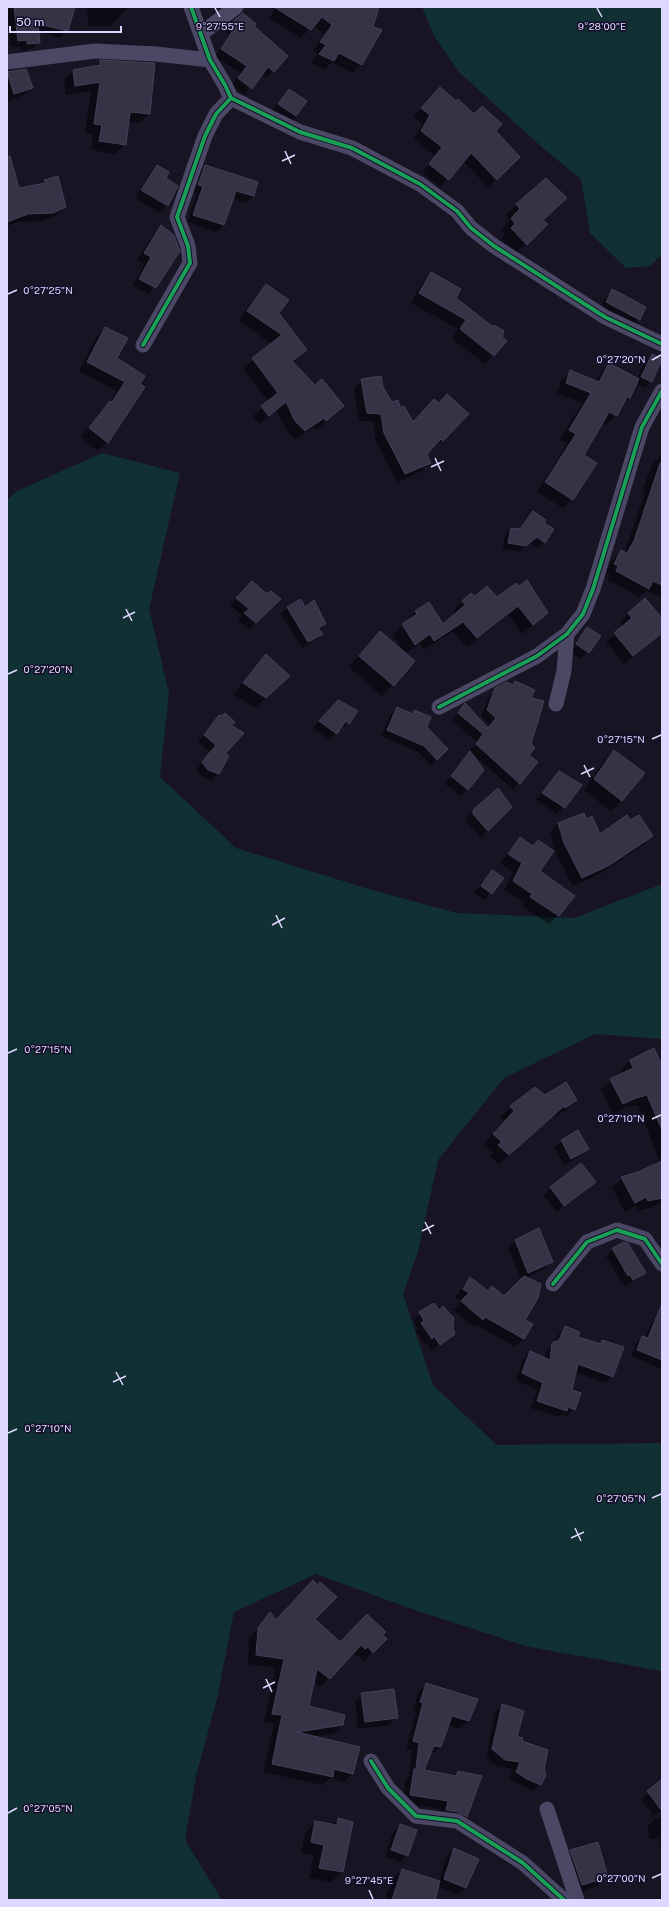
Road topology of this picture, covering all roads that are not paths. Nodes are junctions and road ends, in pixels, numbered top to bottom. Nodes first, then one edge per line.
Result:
1 (191, 7) edge
2 (236, 7) edge
3 (202, 33) junction
4 (210, 60) junction
5 (7, 62) edge
6 (231, 98) junction
7 (662, 344) edge
8 (143, 345) dead end
9 (662, 391) edge
10 (567, 634) junction
11 (556, 704) dead end
12 (439, 707) dead end
13 (662, 1264) edge
14 (553, 1284) dead end
15 (371, 1761) dead end
16 (547, 1809) dead end
17 (564, 1900) edge
18 (577, 1900) edge

1 - 3 street
2 - 3 street
3 - 4 street
4 - 5 street
4 - 6 street
6 - 7 street
6 - 8 street
9 - 10 street
10 - 11 street
10 - 12 street
13 - 14 street
15 - 17 street
16 - 18 street

